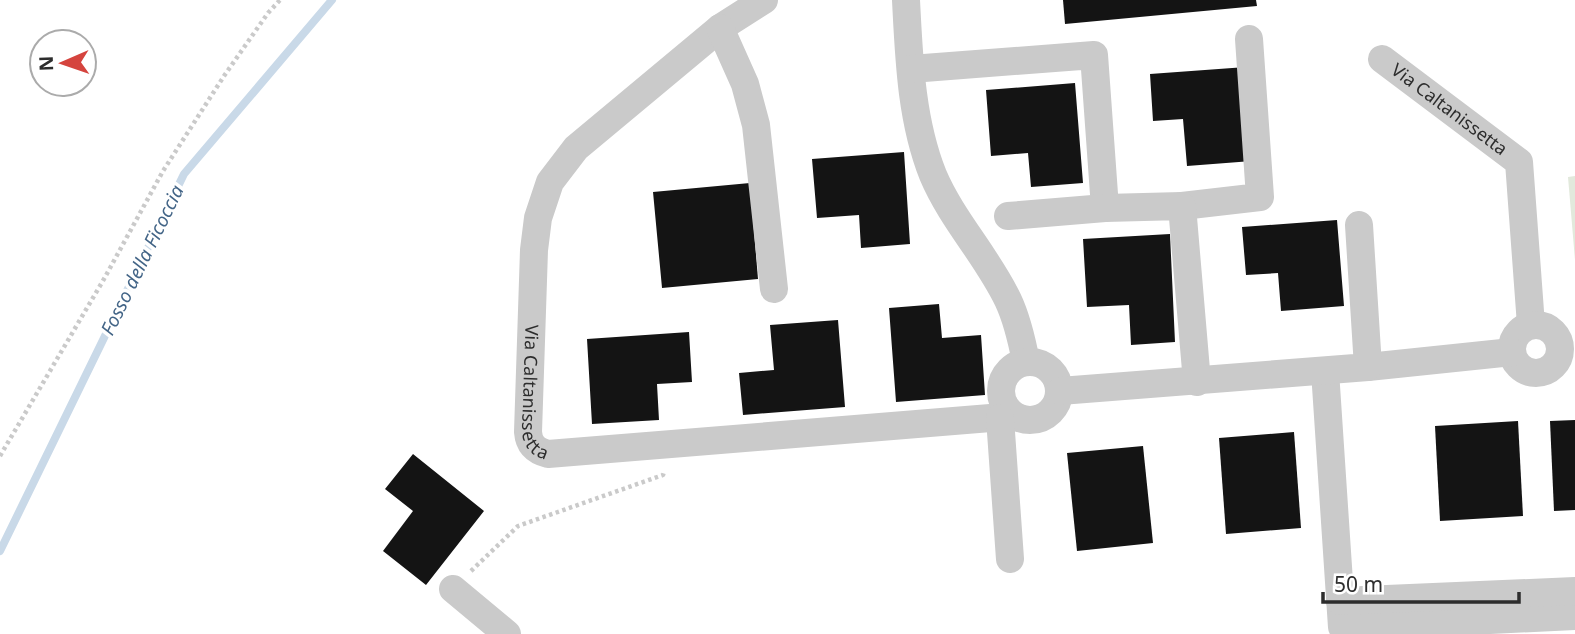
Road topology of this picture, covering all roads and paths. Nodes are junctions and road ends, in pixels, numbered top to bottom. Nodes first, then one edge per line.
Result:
1 (280, 0) edge
2 (764, 0) edge
3 (906, 0) edge
4 (720, 28) junction
5 (1250, 39) dead end
6 (1382, 59) dead end
7 (911, 69) junction
8 (1182, 206) junction
9 (1105, 208) junction
10 (1008, 216) dead end
11 (1359, 225) dead end
12 (774, 289) dead end
13 (1531, 325) junction
14 (1568, 345) edge
15 (1513, 352) junction
16 (1026, 362) junction
17 (1368, 367) junction
18 (1325, 371) junction
19 (1197, 382) junction
20 (1060, 391) junction
21 (1007, 417) junction
22 (667, 444) junction
23 (0, 456) edge
24 (1010, 559) dead end
25 (453, 589) joint
26 (1575, 591) edge
27 (1341, 614) junction
28 (1575, 616) edge
29 (507, 634) edge

1 - 23 path
2 - 4 street, Via Caltanissetta
3 - 7 street
4 - 12 street
4 - 22 street, Via Caltanissetta
5 - 8 street
6 - 13 street, Via Caltanissetta
7 - 9 street
7 - 16 street
8 - 9 street
8 - 19 street
9 - 10 street
11 - 17 street
13 - 14 street
13 - 15 street
14 - 15 street
15 - 17 street
16 - 20 street
16 - 21 street
17 - 18 street
18 - 19 street
18 - 27 street
19 - 20 street
20 - 21 street
21 - 22 street, Via Caltanissetta
21 - 24 street
22 - 25 path
25 - 29 street
26 - 27 street
27 - 28 street

